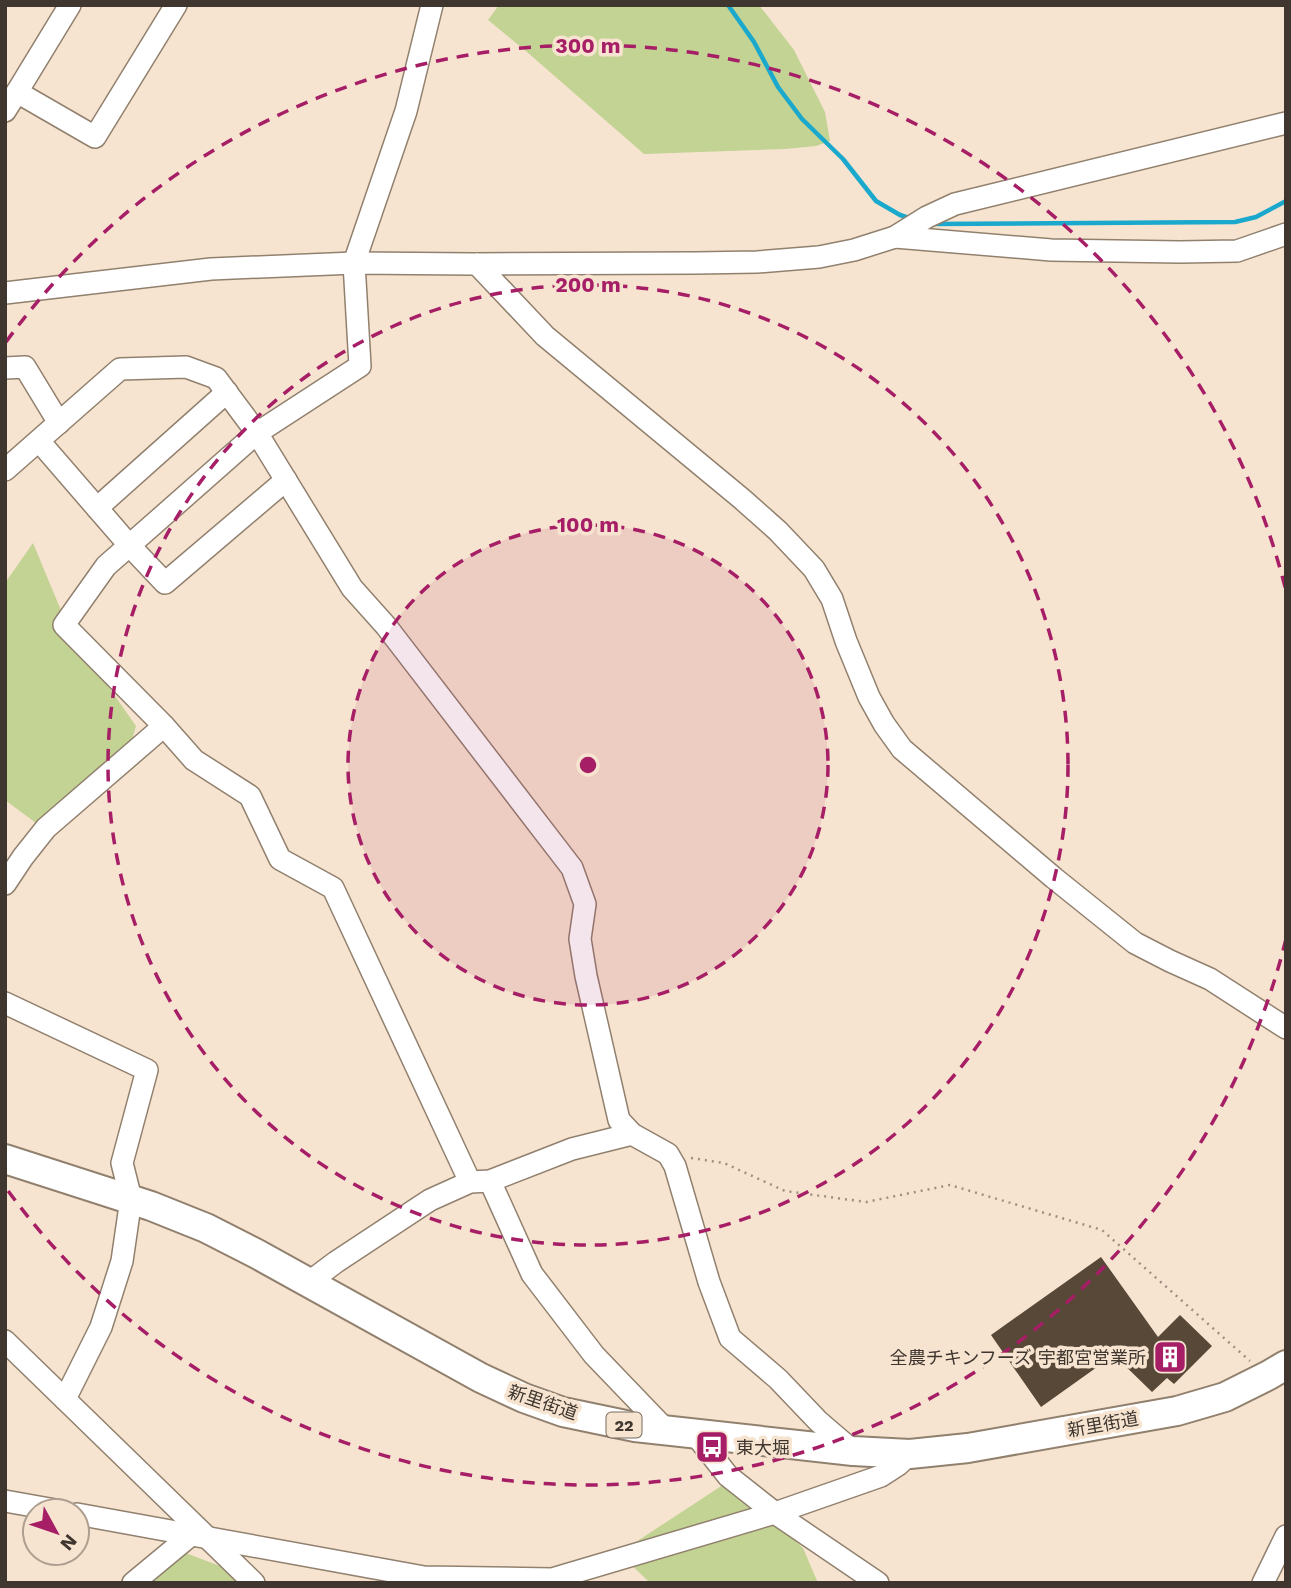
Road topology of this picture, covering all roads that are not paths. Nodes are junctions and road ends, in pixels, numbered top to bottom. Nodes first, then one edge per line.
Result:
1 (70, 5) edge
2 (176, 5) edge
3 (432, 5) edge
4 (16, 92) junction
5 (5, 111) edge
6 (1286, 123) edge
7 (911, 228) junction
8 (1286, 234) edge
9 (354, 263) junction
10 (477, 264) junction
11 (5, 293) edge
12 (5, 368) edge
13 (227, 392) junction
14 (59, 423) junction
15 (257, 433) junction
16 (39, 441) junction
17 (5, 470) edge
18 (286, 480) junction
19 (97, 508) junction
20 (130, 545) junction
21 (164, 726) junction
22 (5, 884) edge
23 (5, 1003) edge
24 (1286, 1028) edge
25 (632, 1134) junction
26 (5, 1158) edge
27 (480, 1182) junction
28 (131, 1199) junction
29 (309, 1283) junction
30 (5, 1341) edge
31 (1279, 1374) edge
32 (65, 1399) junction
33 (666, 1430) junction
34 (695, 1434) junction
35 (853, 1451) junction
36 (910, 1454) junction
37 (775, 1513) junction
38 (91, 1517) edge
39 (199, 1536) junction
40 (1286, 1536) edge
41 (133, 1583) edge
42 (254, 1583) edge
43 (878, 1583) edge
44 (1262, 1583) edge

1 - 4 street
2 - 4 street
3 - 9 street
4 - 5 street
6 - 7 street
7 - 8 street
7 - 10 street
9 - 10 street
9 - 11 street
9 - 15 street
10 - 24 street
12 - 14 street
13 - 14 street
13 - 15 street
13 - 19 street
14 - 16 street
15 - 18 street
15 - 20 street
16 - 17 street
16 - 19 street
18 - 20 street
18 - 25 street
19 - 20 street
20 - 21 street
21 - 22 street
21 - 27 street
23 - 28 street
25 - 27 street
25 - 35 street
26 - 28 main road, 新里街道 / 22
27 - 29 street
27 - 33 street
28 - 29 main road, 新里街道 / 22
28 - 32 street
29 - 33 main road, 新里街道 / 22
30 - 32 street
31 - 36 main road, 新里街道 / 22
32 - 39 street
33 - 34 main road, 新里街道 / 22
34 - 35 main road, 新里街道 / 22
34 - 37 street
35 - 36 main road, 新里街道 / 22
36 - 37 street
37 - 39 street
37 - 43 street
38 - 39 street
39 - 41 street
39 - 42 street
40 - 44 street

